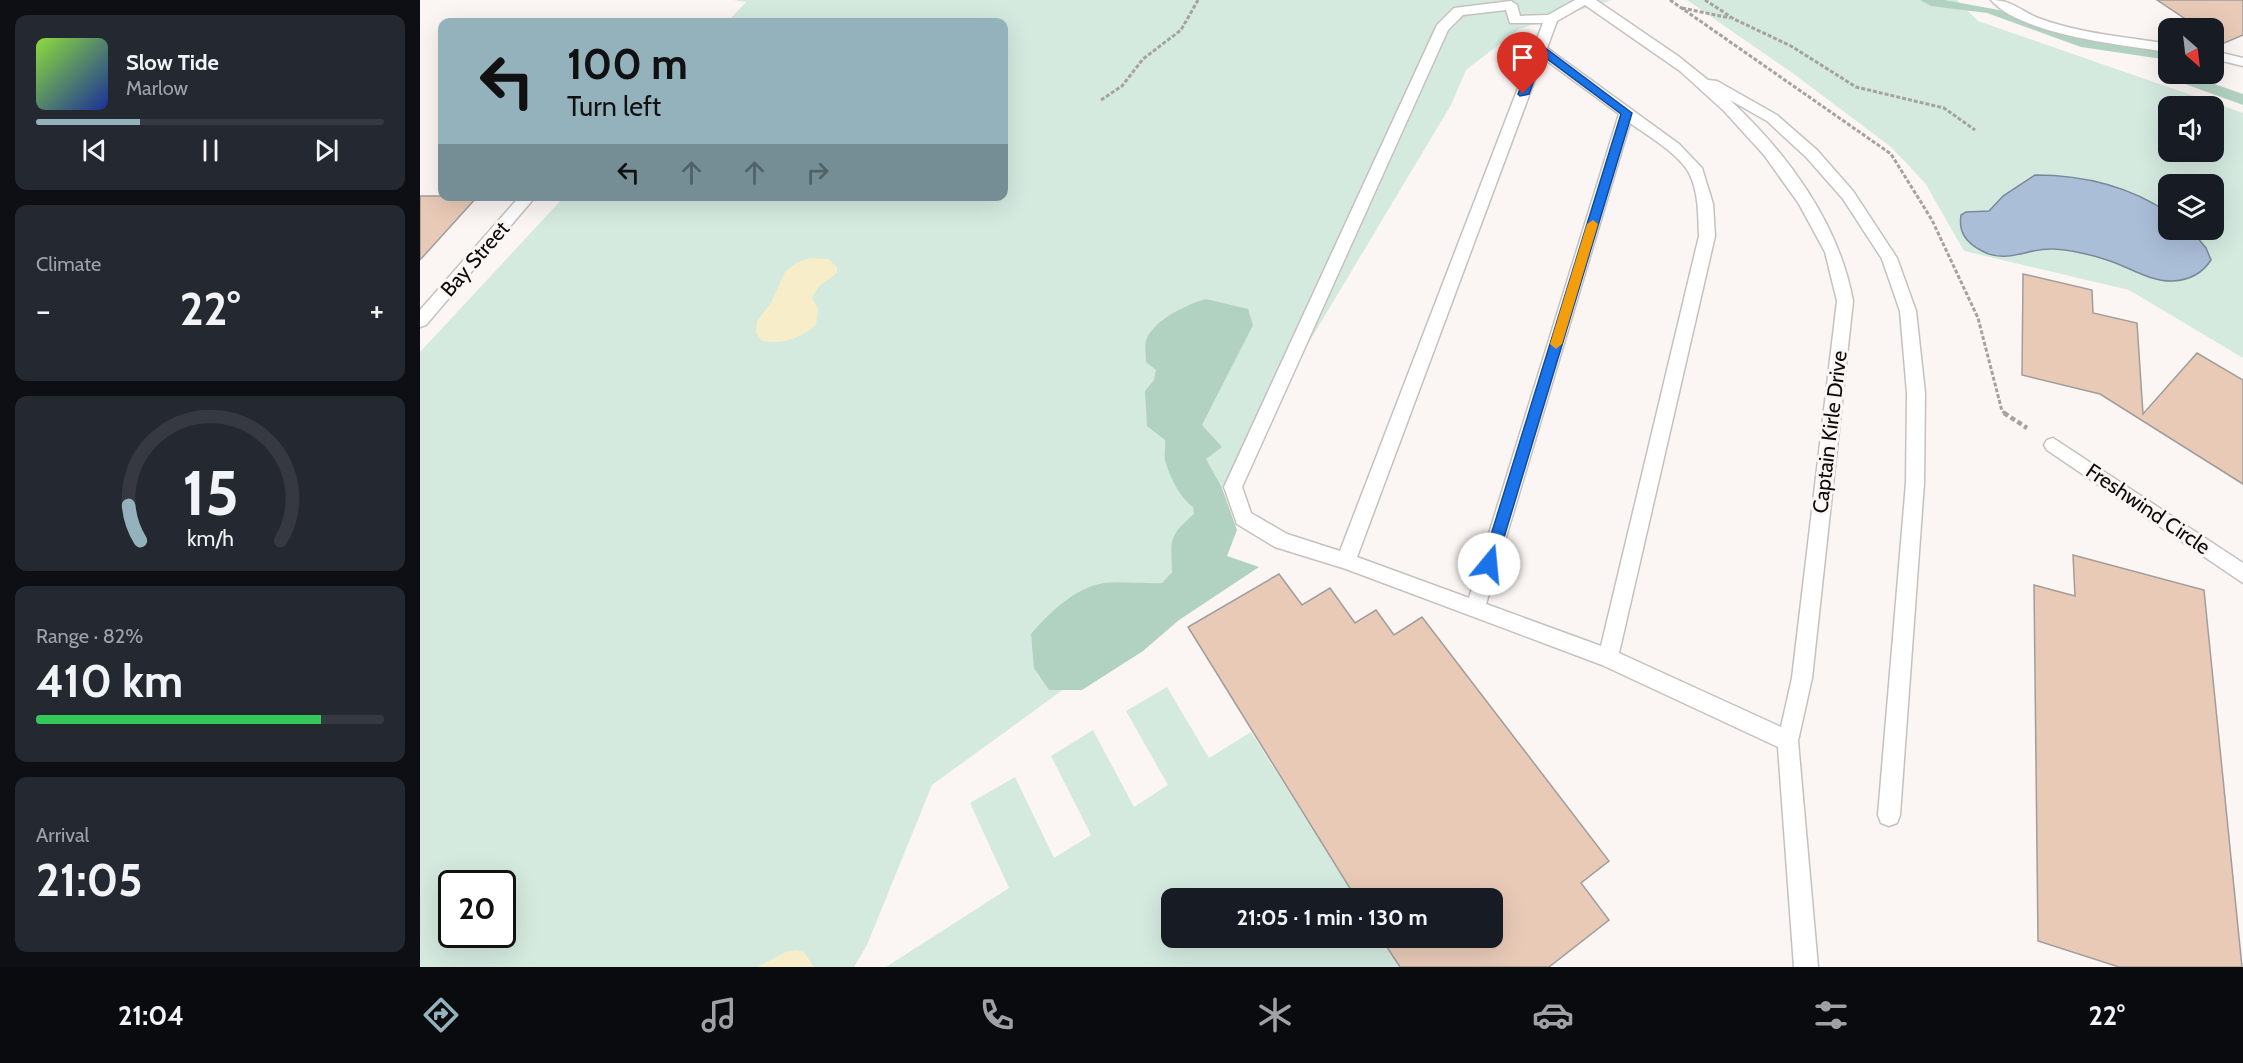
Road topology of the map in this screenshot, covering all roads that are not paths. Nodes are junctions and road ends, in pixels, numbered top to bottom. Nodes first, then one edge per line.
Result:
1 (1586, 0) edge
2 (1997, 0) edge
3 (1551, 19) junction
4 (2158, 46) edge
5 (1540, 49) junction
6 (2224, 57) edge
7 (2243, 62) edge
8 (1685, 68) junction
9 (1626, 113) junction
10 (526, 201) edge
11 (420, 321) edge
12 (2053, 445) dead end
13 (1346, 561) junction
14 (2243, 574) edge
15 (1475, 609) junction
16 (1608, 658) junction
17 (1788, 741) junction
18 (1889, 815) dead end
19 (1806, 967) edge

1 - 3 lane
1 - 8 lane, Captain Kirle Drive
2 - 4 lane
3 - 5 lane
3 - 13 lane
5 - 9 lane
5 - 13 lane
6 - 7 lane
8 - 17 lane, Captain Kirle Drive
8 - 18 lane
9 - 15 lane
9 - 16 lane
10 - 11 lane, Bay Street
12 - 14 lane, Freshwind Circle
13 - 15 lane
15 - 16 lane
16 - 17 lane
17 - 19 lane, Captain Kirle Drive

